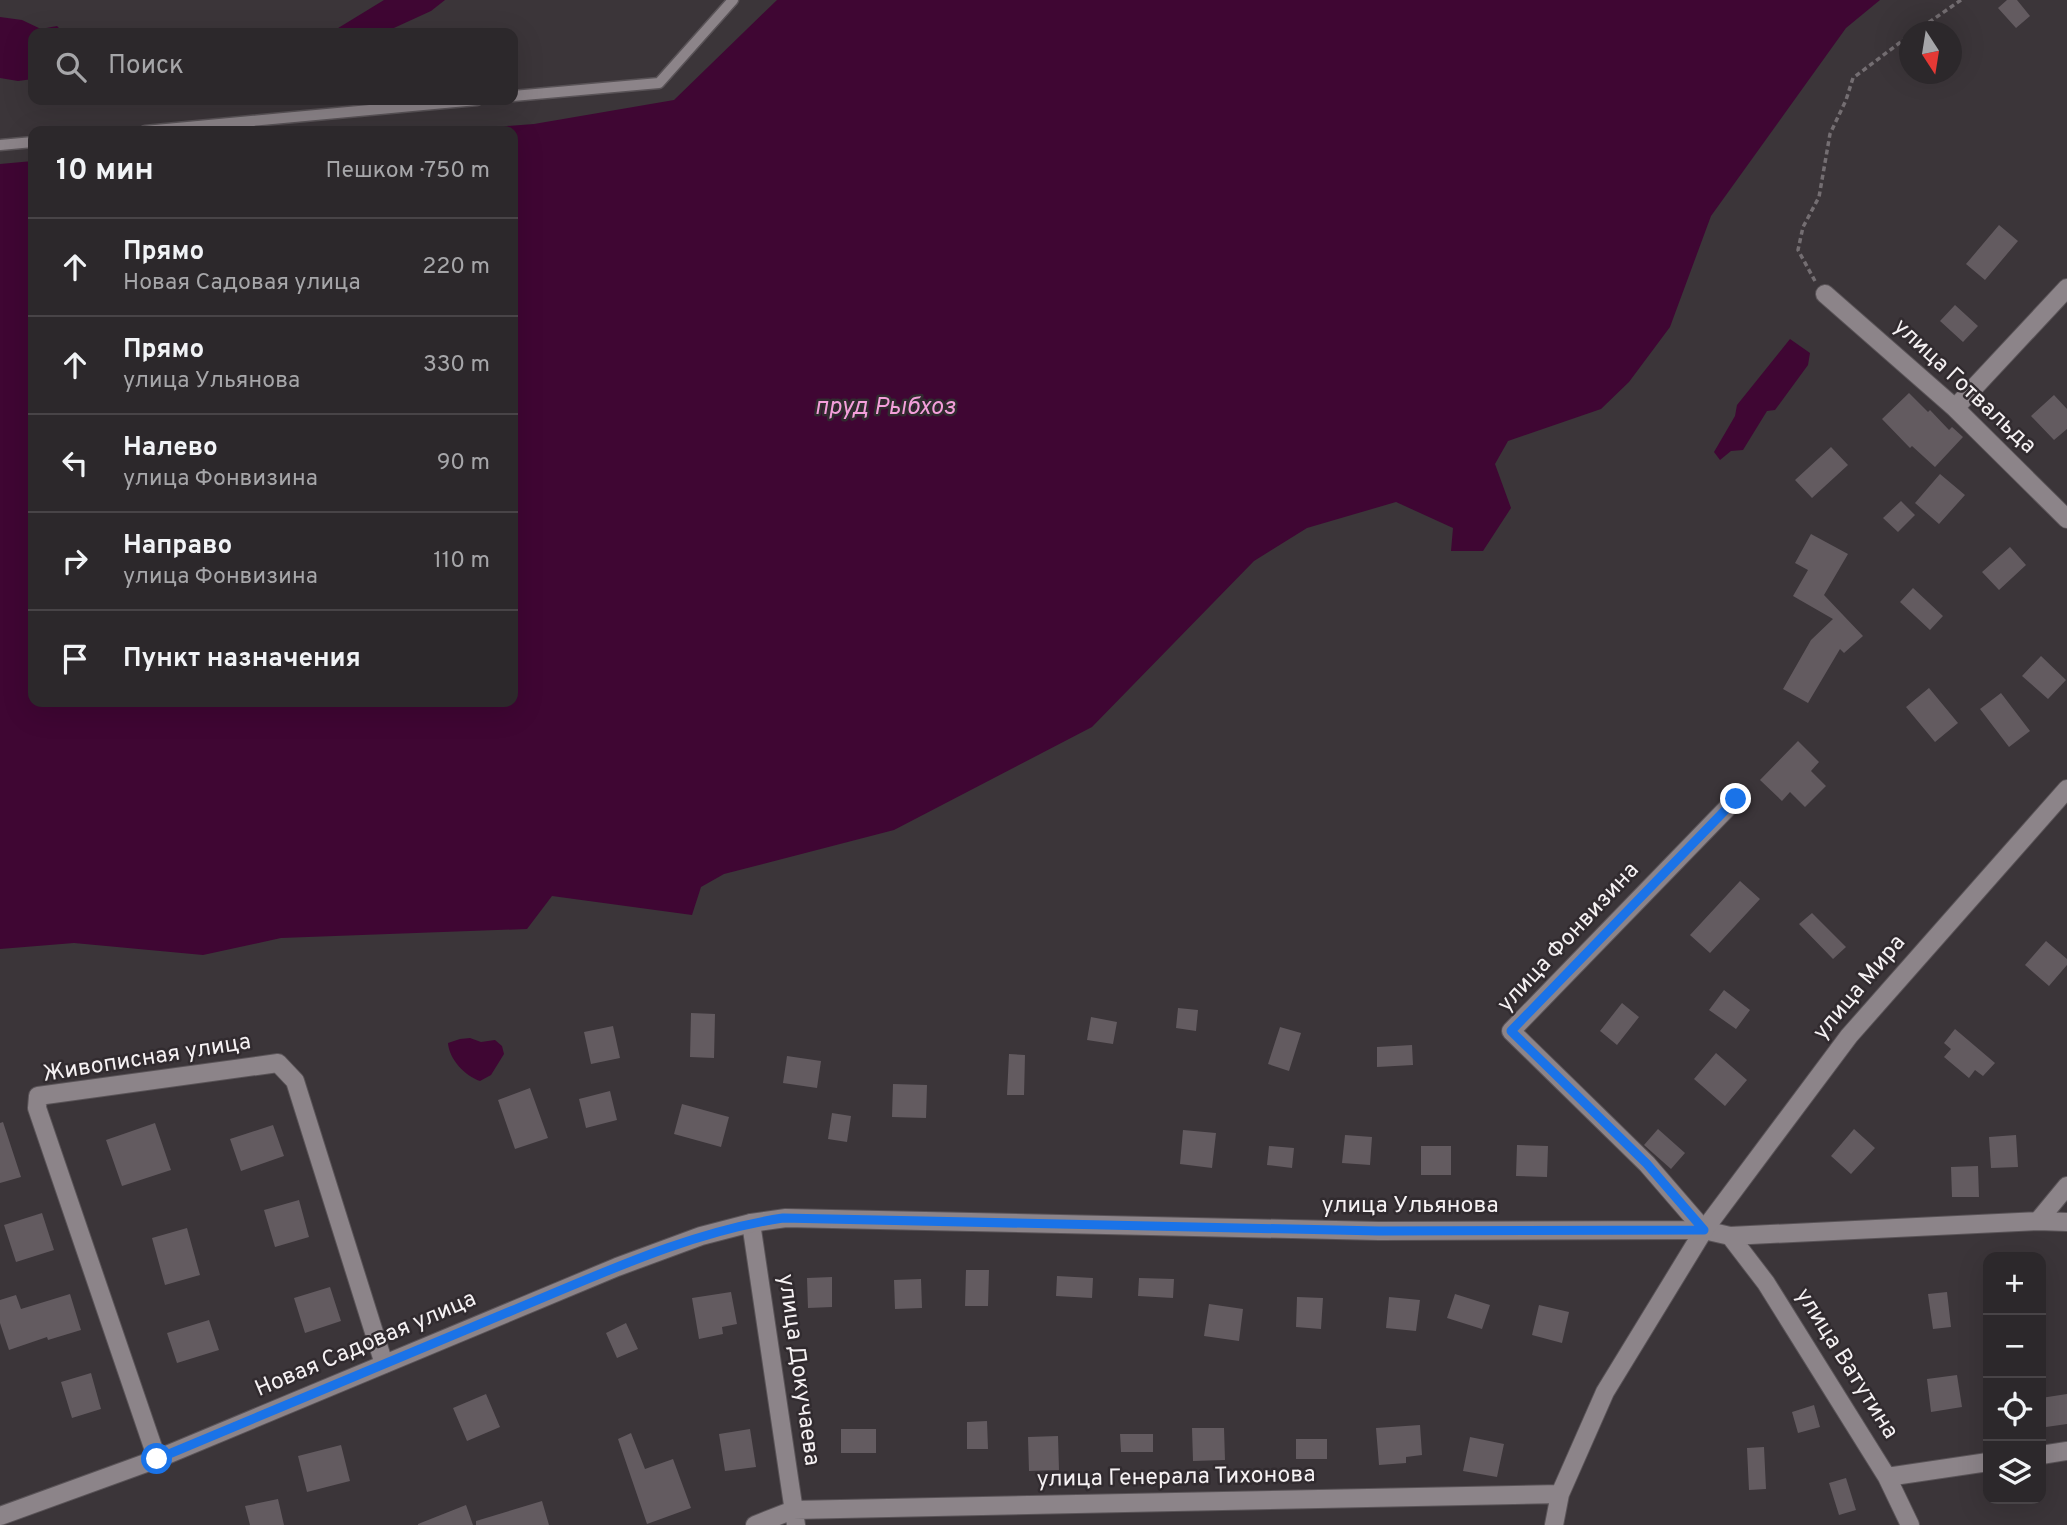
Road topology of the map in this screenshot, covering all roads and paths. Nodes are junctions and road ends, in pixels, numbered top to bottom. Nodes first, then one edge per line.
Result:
1 (733, 0) edge
2 (1961, 0) edge
3 (1931, 21) edge
4 (1899, 43) edge
5 (518, 96) edge
6 (423, 105) edge
7 (199, 126) edge
8 (28, 142) edge
9 (0, 145) edge
10 (2067, 288) edge
11 (1825, 294) joint
12 (1955, 408) junction
13 (2067, 519) edge
14 (2067, 789) edge
15 (1736, 799) dead end
16 (2067, 1186) edge
17 (2038, 1221) junction
18 (2067, 1222) edge
19 (751, 1223) junction
20 (1704, 1230) junction
21 (1730, 1236) junction
22 (384, 1364) junction
23 (2067, 1451) edge
24 (2046, 1454) edge
25 (157, 1459) junction
26 (1983, 1463) edge
27 (1887, 1476) junction
28 (1560, 1494) junction
29 (0, 1516) edge
30 (795, 1518) edge
31 (755, 1525) edge
32 (1554, 1525) edge
33 (1910, 1525) edge

1 - 5 lane
2 - 3 path
4 - 11 path
6 - 7 lane
8 - 9 lane
10 - 12 street
11 - 12 street, улица Готвальда
12 - 13 street, улица Готвальда
14 - 20 street, улица Мира
15 - 20 street, улица Фонвизина
16 - 17 street
17 - 18 street, улица Ульянова
17 - 21 street, улица Ульянова
19 - 20 street, улица Ульянова
19 - 22 street, Новая Садовая улица
19 - 30 street, улица Докучаева
20 - 21 street, улица Ульянова
20 - 28 street, улица Мира
21 - 27 street, улица Ватутина
22 - 25 street, Новая Садовая улица
22 - 25 street, Живописная улица
23 - 24 street
25 - 29 street, Новая Садовая улица
26 - 27 street
27 - 33 street, улица Ватутина
28 - 30 street, улица Генерала Тихонова
28 - 32 street, улица Мира
30 - 31 street

